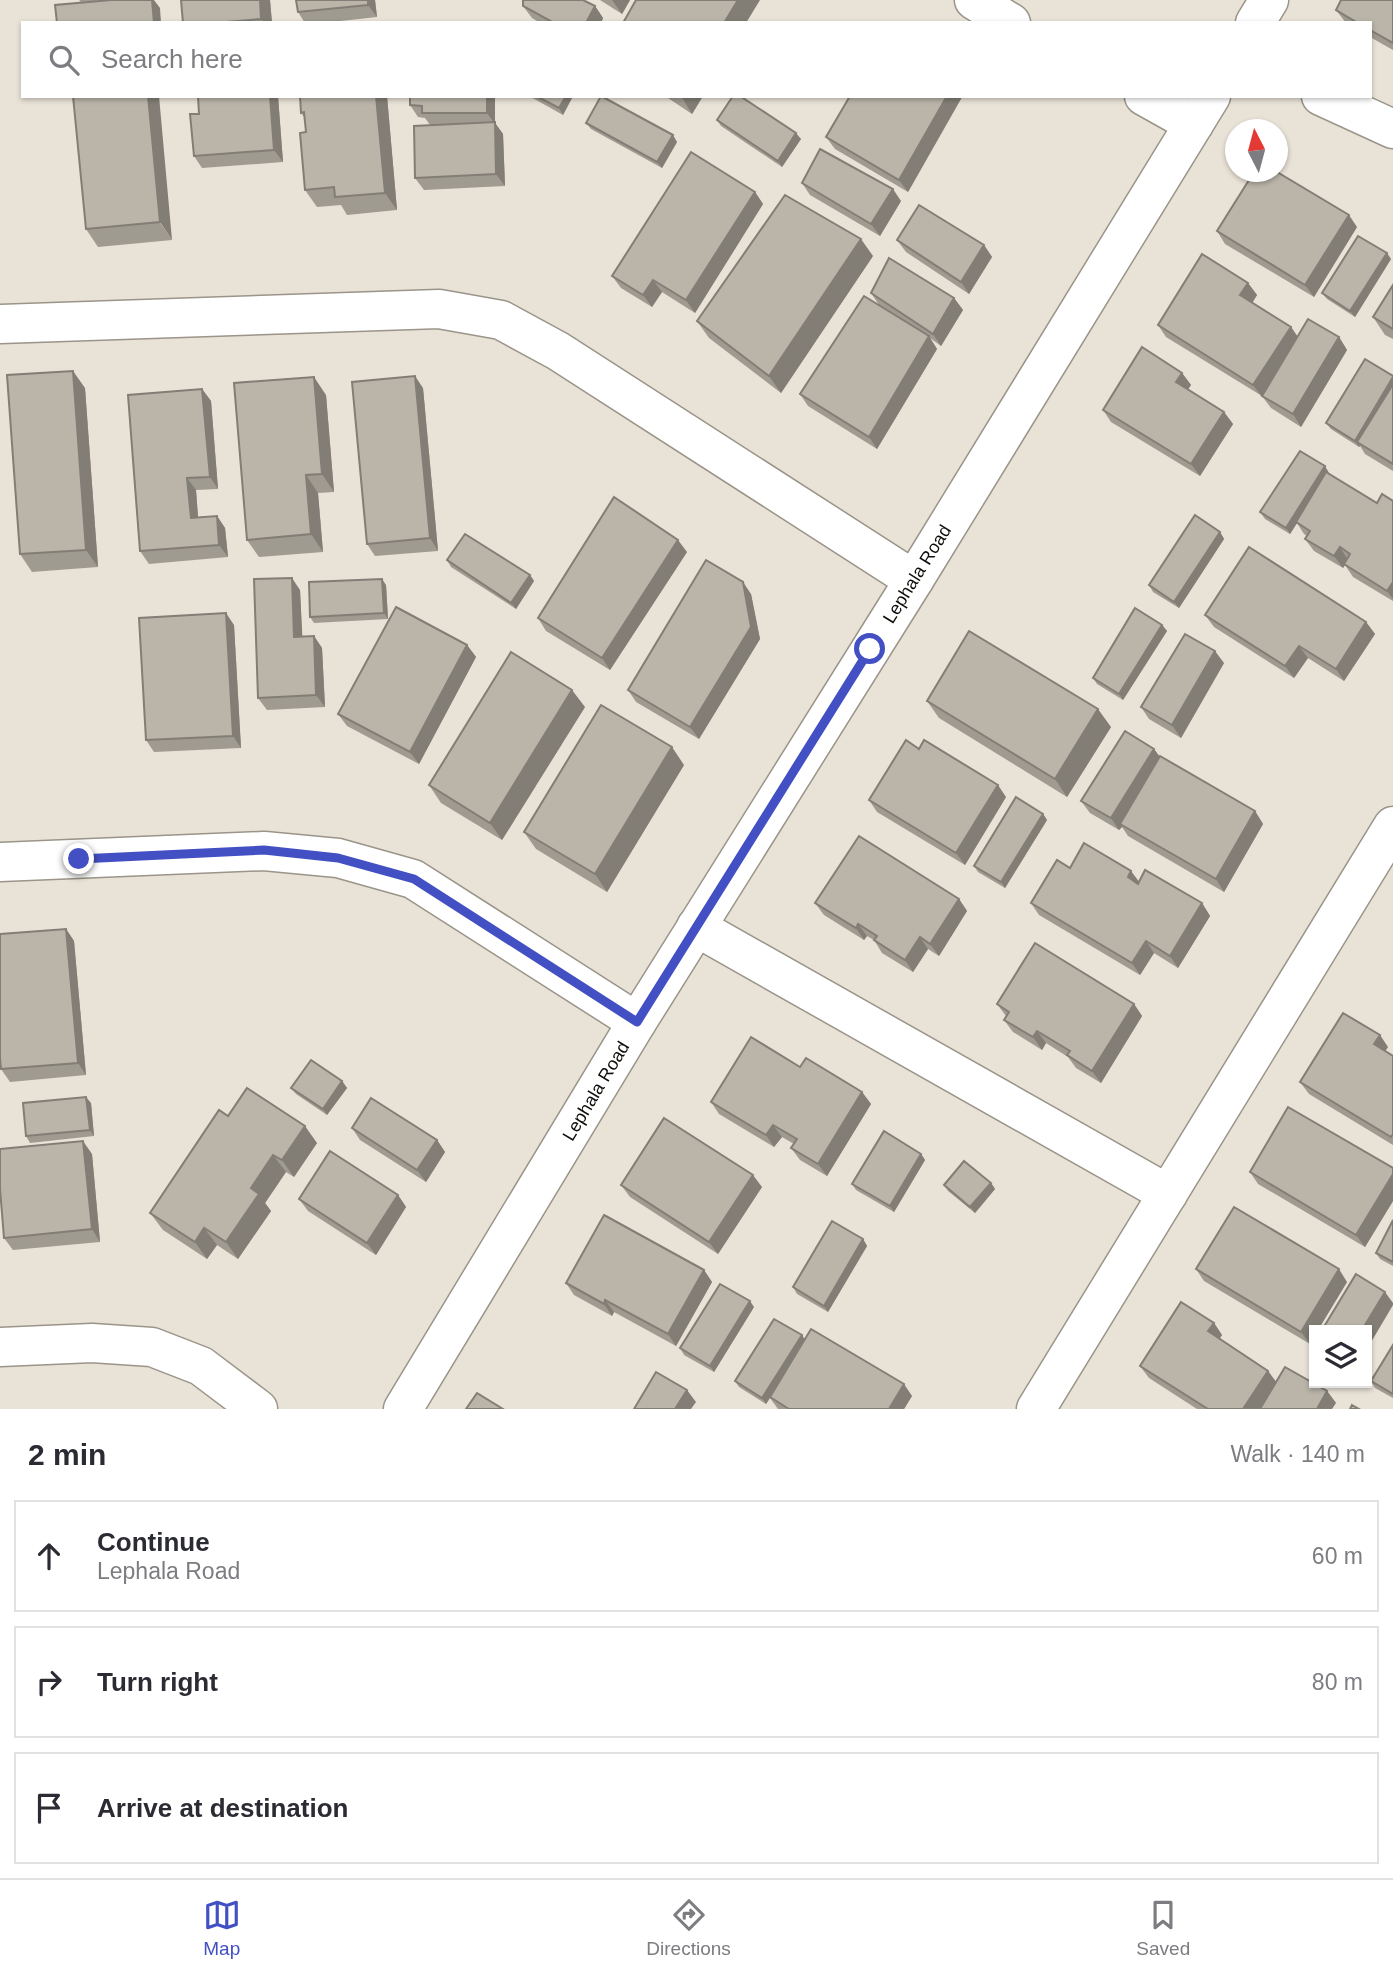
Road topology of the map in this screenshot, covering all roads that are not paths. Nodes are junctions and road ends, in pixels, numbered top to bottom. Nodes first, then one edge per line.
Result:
1 (974, 0) edge
2 (1269, 0) edge
3 (1008, 21) edge
4 (1256, 21) edge
5 (1152, 98) edge
6 (1325, 98) edge
7 (1203, 110) edge
8 (1393, 129) edge
9 (0, 324) edge
10 (914, 580) junction
11 (1393, 826) edge
12 (0, 862) edge
13 (696, 927) junction
14 (637, 1022) junction
15 (1168, 1194) junction
16 (0, 1347) edge
17 (258, 1409) edge
18 (403, 1409) edge
19 (1036, 1409) edge

1 - 3 street
2 - 4 street
5 - 7 street
6 - 8 street
7 - 10 street, Lephala Road
9 - 10 street
10 - 13 street, Lephala Road
11 - 15 street
12 - 14 street
13 - 14 street, Lephala Road
13 - 15 street
14 - 18 street, Lephala Road
15 - 19 street
16 - 17 street

